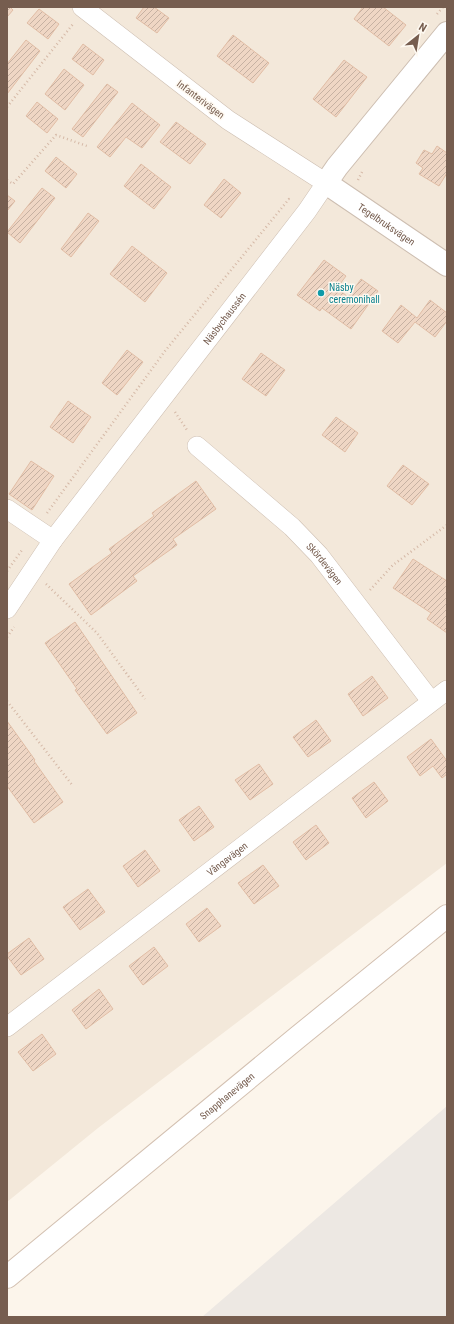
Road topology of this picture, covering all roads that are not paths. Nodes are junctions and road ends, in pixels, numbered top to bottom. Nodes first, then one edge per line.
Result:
1 (83, 8) edge
2 (447, 33) edge
3 (326, 183) junction
4 (447, 265) edge
5 (197, 446) road end
6 (7, 509) edge
7 (53, 540) junction
8 (7, 608) edge
9 (447, 690) edge
10 (431, 701) junction
11 (447, 916) edge
12 (7, 1026) edge
13 (7, 1277) edge

1 - 3 street, Infanterivägen
2 - 3 main road, Näsbychaussén
3 - 4 main road, Tegelbruksvägen
3 - 7 street, Näsbychaussén
5 - 10 street, Skördevägen
6 - 7 street
7 - 8 street, Näsbychaussén
9 - 10 street, Vångavägen
10 - 12 street, Vångavägen
11 - 13 main road, Snapphanevägen

